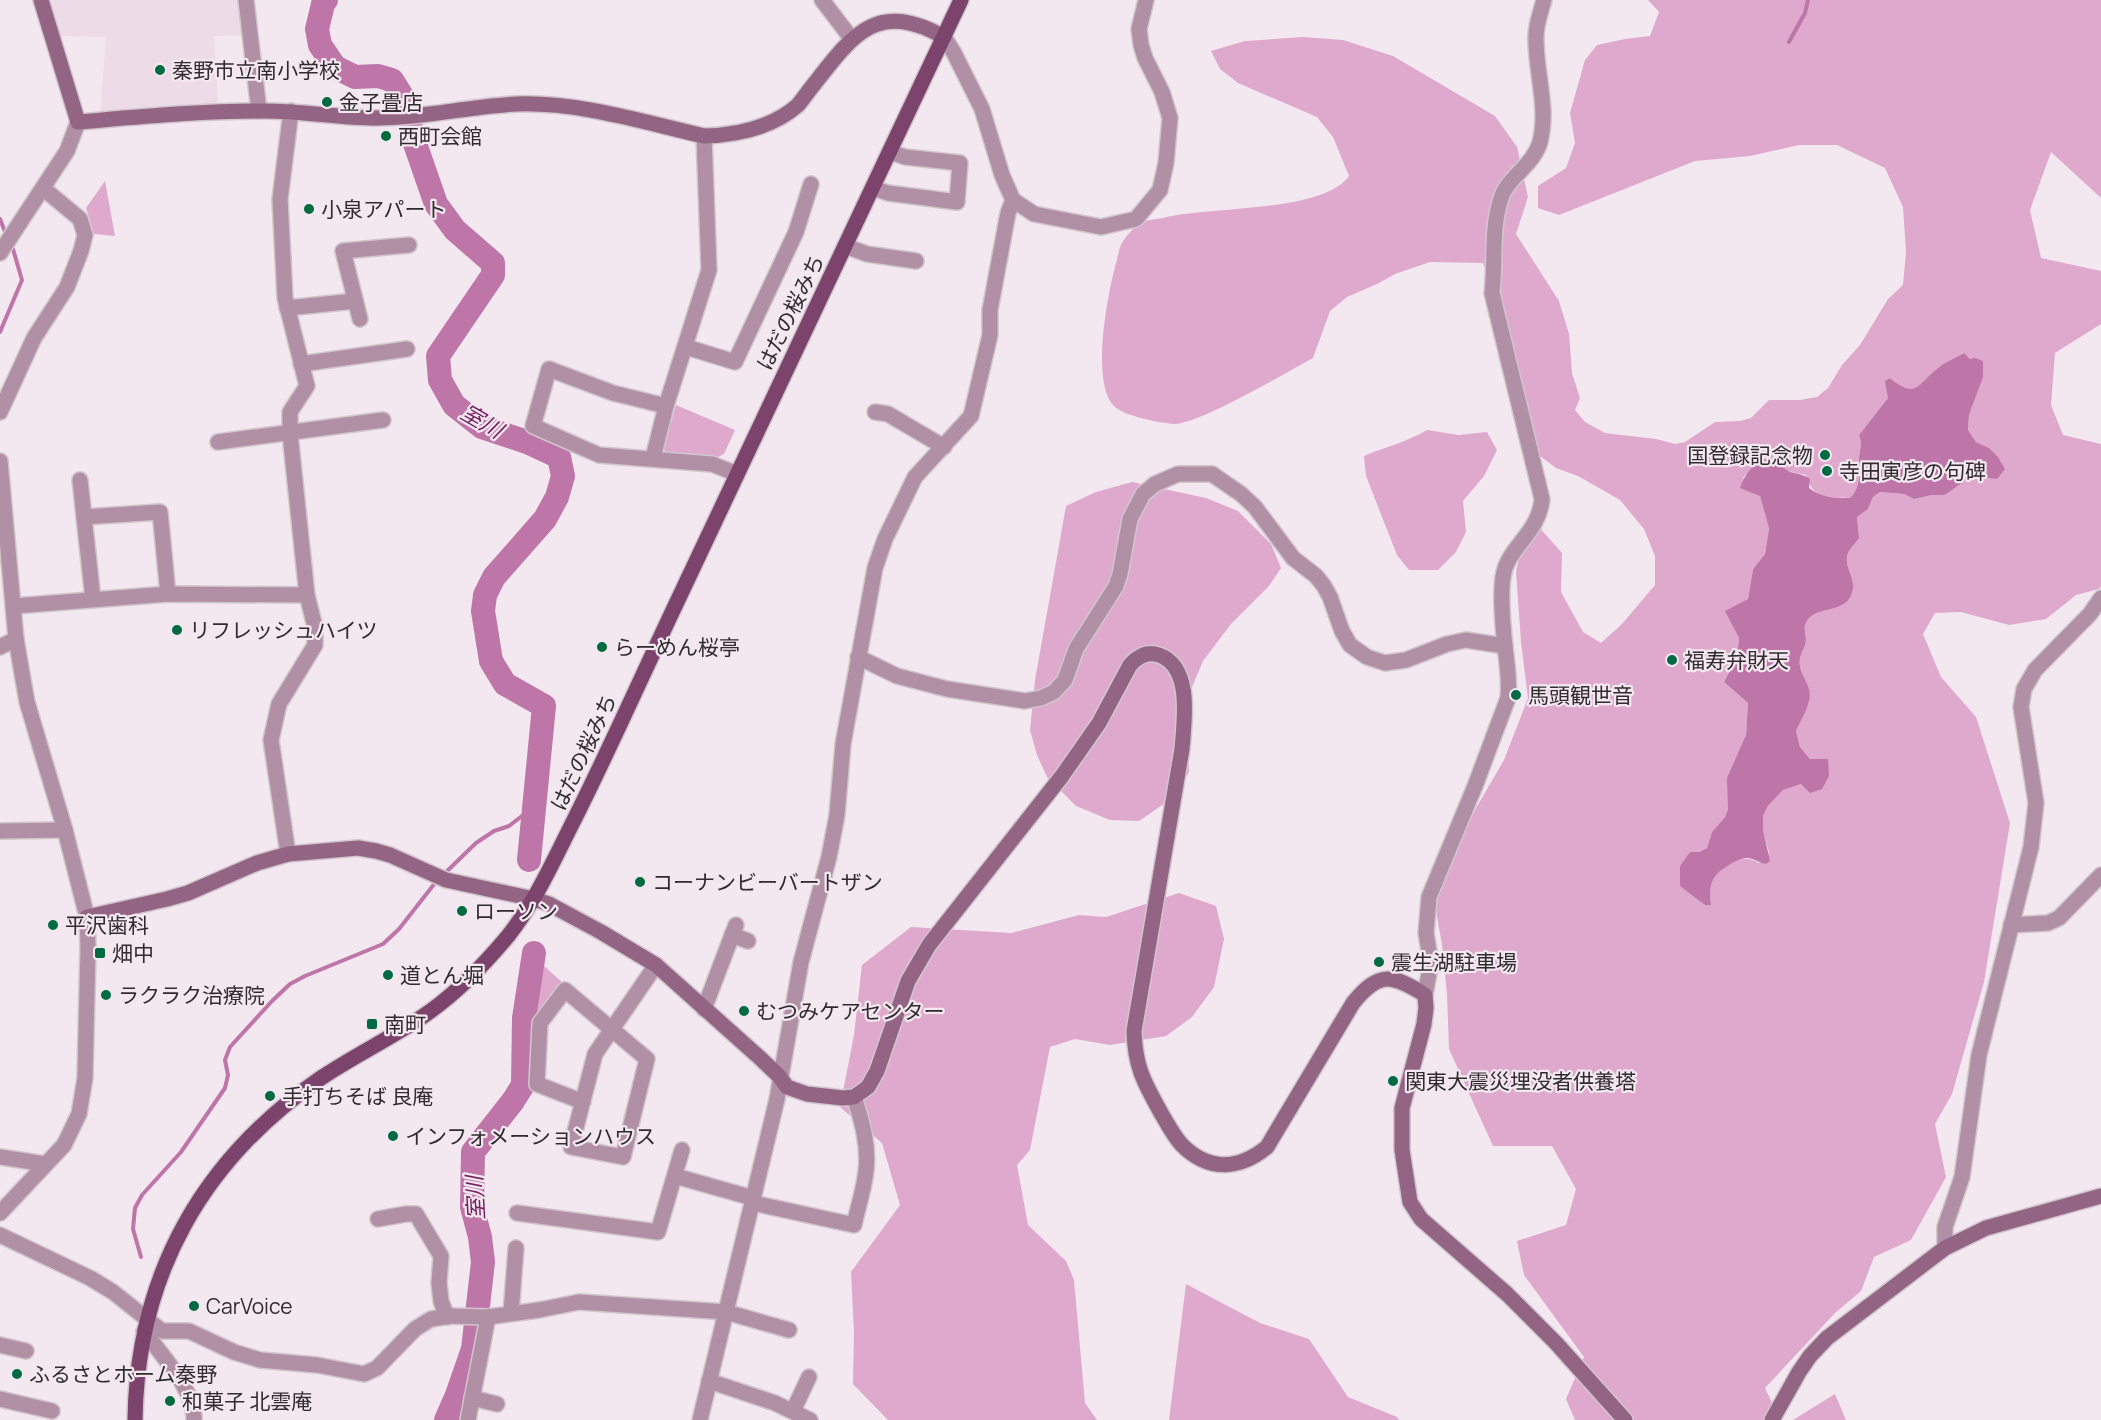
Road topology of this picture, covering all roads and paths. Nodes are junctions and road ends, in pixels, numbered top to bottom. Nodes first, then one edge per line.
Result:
1 (41, 0) edge
2 (246, 0) edge
3 (822, 0) edge
4 (962, 0) edge
5 (1146, 0) edge
6 (1544, 0) edge
7 (944, 37) junction
8 (851, 38) junction
9 (259, 111) junction
10 (291, 111) junction
11 (78, 122) junction
12 (704, 136) junction
13 (890, 152) junction
14 (811, 184) dead end
15 (873, 188) junction
16 (44, 189) junction
17 (1013, 200) junction
18 (409, 245) dead end
19 (845, 246) junction
20 (0, 253) edge
21 (916, 261) dead end
22 (355, 301) junction
23 (288, 308) junction
24 (360, 320) dead end
25 (686, 347) junction
26 (407, 349) dead end
27 (301, 364) junction
28 (666, 406) junction
29 (885, 410) dead end
30 (0, 412) edge
31 (383, 420) dead end
32 (290, 434) junction
33 (218, 442) dead end
34 (944, 447) junction
35 (653, 458) junction
36 (0, 461) edge
37 (736, 474) junction
38 (80, 480) dead end
39 (1, 482) edge
40 (84, 517) junction
41 (168, 594) junction
42 (307, 595) junction
43 (93, 598) junction
44 (2101, 598) edge
45 (14, 606) junction
46 (16, 639) junction
47 (1505, 646) junction
48 (0, 647) edge
49 (858, 657) junction
50 (65, 830) junction
51 (0, 831) edge
52 (288, 854) junction
53 (2101, 875) edge
54 (534, 899) junction
55 (87, 917) junction
56 (2011, 925) junction
57 (748, 941) dead end
58 (656, 965) junction
59 (1425, 995) junction
60 (704, 1009) junction
61 (612, 1028) junction
62 (779, 1076) junction
63 (854, 1097) junction
64 (583, 1102) junction
65 (682, 1150) dead end
66 (0, 1157) edge
67 (45, 1164) junction
68 (675, 1176) junction
69 (2101, 1196) edge
70 (753, 1201) junction
71 (0, 1213) edge
72 (517, 1213) dead end
73 (378, 1219) dead end
74 (0, 1235) edge
75 (516, 1248) dead end
76 (1945, 1248) junction
77 (726, 1312) junction
78 (511, 1313) junction
79 (447, 1317) junction
80 (480, 1317) junction
81 (146, 1326) junction
82 (789, 1330) dead end
83 (0, 1345) edge
84 (26, 1351) dead end
85 (809, 1377) dead end
86 (709, 1381) junction
87 (472, 1398) junction
88 (0, 1399) edge
89 (496, 1404) dead end
90 (52, 1411) dead end
91 (793, 1412) junction
92 (135, 1420) edge
93 (194, 1420) edge
94 (468, 1420) edge
95 (700, 1420) edge
96 (810, 1420) edge
97 (1625, 1420) edge
98 (1772, 1420) edge

1 - 11 street
2 - 9 street
3 - 8 street
4 - 7 main road, はだの桜みち
5 - 17 street
6 - 47 street
7 - 8 street
7 - 13 main road, はだの桜みち
7 - 17 street
8 - 12 street
9 - 10 street
9 - 11 street
10 - 12 street
10 - 23 street
11 - 16 street
12 - 25 street
13 - 15 main road, はだの桜みち
13 - 15 street
14 - 25 street
15 - 19 main road, はだの桜みち
16 - 20 street
16 - 30 street
17 - 34 street
18 - 22 street
19 - 21 street
19 - 37 main road, はだの桜みち
22 - 23 street
22 - 24 street
23 - 27 street
25 - 28 street
26 - 27 street
27 - 32 street
28 - 35 street
28 - 35 street
29 - 34 street
31 - 32 street
32 - 33 street
32 - 42 street
34 - 49 street
35 - 37 street
36 - 39 street
37 - 54 main road, はだの桜みち
38 - 40 street
39 - 45 street
40 - 41 street
40 - 43 street
41 - 42 street
41 - 43 street
42 - 52 street
43 - 45 street
44 - 56 street
45 - 46 street
46 - 48 street
46 - 50 street
47 - 49 street
47 - 59 street
49 - 62 street
50 - 51 street
50 - 55 street
52 - 54 street
52 - 55 street
53 - 56 street
54 - 58 street
54 - 81 main road, はだの桜みち
55 - 67 street
56 - 76 street
57 - 60 street
58 - 60 street
58 - 61 street
59 - 63 street
59 - 97 street
60 - 62 street
61 - 64 street
61 - 64 street
61 - 64 street
62 - 63 street
62 - 70 street
63 - 70 street
65 - 68 street
66 - 67 street
67 - 71 street
68 - 70 street
68 - 72 street
69 - 76 street
70 - 77 street
73 - 79 street
74 - 81 street
75 - 78 street
76 - 98 street
77 - 78 street
77 - 82 street
77 - 86 street
78 - 80 street
79 - 80 street
79 - 81 street
80 - 87 street
81 - 92 main road, はだの桜みち
81 - 93 street
83 - 84 street
85 - 91 street
86 - 91 street
86 - 95 street
87 - 89 street
87 - 94 street
88 - 90 street
91 - 96 street

